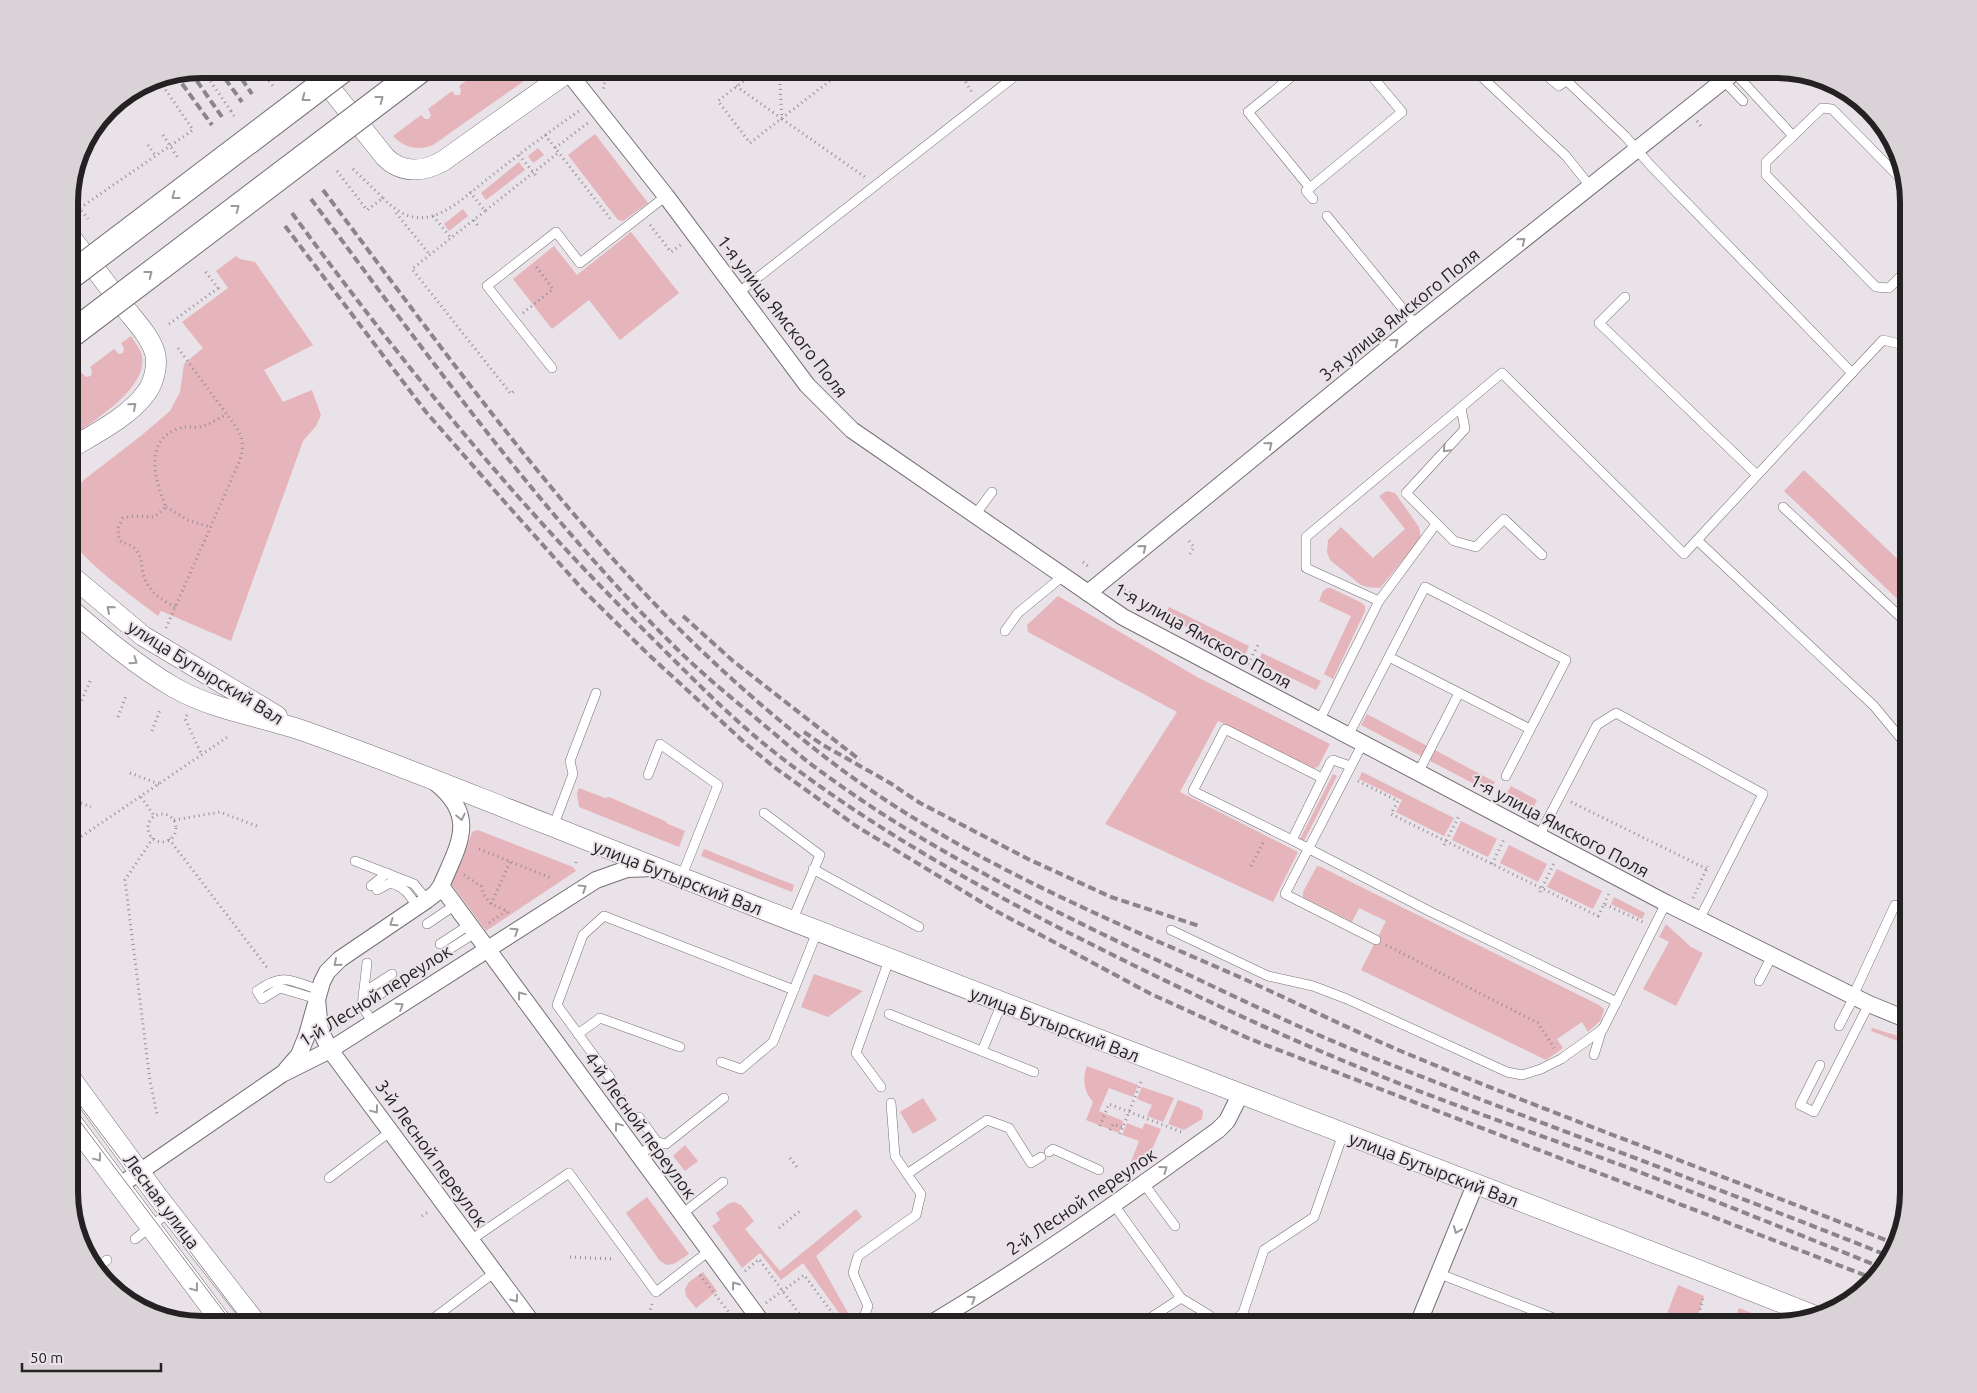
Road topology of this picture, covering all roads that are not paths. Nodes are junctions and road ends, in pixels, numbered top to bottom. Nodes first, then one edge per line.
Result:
1 (322, 78) edge
2 (331, 78) edge
3 (409, 78) edge
4 (561, 78) edge
5 (578, 78) edge
6 (1012, 78) edge
7 (1290, 78) edge
8 (1374, 78) edge
9 (1549, 78) edge
10 (1571, 78) edge
11 (1727, 78) edge
12 (1734, 78) edge
13 (1736, 78) edge
14 (1484, 79) dead end
15 (1567, 81) junction
16 (1743, 101) dead end
17 (1793, 136) junction
18 (1637, 148) junction
19 (1896, 174) edge
20 (1590, 186) junction
21 (1310, 188) junction
22 (666, 196) junction
23 (1313, 199) dead end
24 (1327, 216) dead end
25 (78, 247) edge
26 (78, 271) edge
27 (1900, 277) edge
28 (738, 294) junction
29 (1625, 297) dead end
30 (1416, 325) junction
31 (78, 329) edge
32 (1900, 344) edge
33 (552, 368) dead end
34 (1852, 373) junction
35 (1461, 408) junction
36 (94, 435) junction
37 (78, 444) edge
38 (78, 452) edge
39 (1757, 475) junction
40 (992, 492) dead end
41 (1784, 507) dead end
42 (976, 515) junction
43 (1436, 524) junction
44 (1697, 540) junction
45 (1542, 555) dead end
46 (1063, 576) junction
47 (78, 581) edge
48 (1088, 593) junction
49 (1379, 601) junction
50 (78, 615) edge
51 (1900, 616) edge
52 (1005, 631) dead end
53 (1389, 657) junction
54 (596, 693) dead end
55 (1460, 693) junction
56 (1319, 721) junction
57 (1530, 729) junction
58 (299, 730) junction
59 (1900, 737) edge
60 (1356, 740) junction
61 (1350, 766) junction
62 (1418, 773) junction
63 (648, 775) dead end
64 (1506, 776) dead end
65 (1322, 778) junction
66 (432, 780) junction
67 (764, 813) dead end
68 (553, 827) junction
69 (1538, 836) junction
70 (1292, 840) junction
71 (1308, 849) junction
72 (355, 861) dead end
73 (654, 868) junction
74 (814, 869) junction
75 (387, 873) junction
76 (681, 878) junction
77 (441, 886) junction
78 (422, 903) junction
79 (1666, 903) junction
80 (455, 905) junction
81 (1895, 906) dead end
82 (1699, 920) junction
83 (792, 921) junction
84 (427, 924) dead end
85 (919, 927) dead end
86 (472, 929) junction
87 (1171, 930) dead end
88 (817, 932) junction
89 (1376, 940) road end
90 (440, 944) dead end
91 (487, 948) junction
92 (445, 952) dead end
93 (1772, 956) junction
94 (889, 960) junction
95 (367, 963) dead end
96 (392, 974) dead end
97 (1759, 982) dead end
98 (397, 983) dead end
99 (794, 990) junction
100 (364, 992) junction
101 (318, 994) junction
102 (1859, 999) junction
103 (1617, 1002) junction
104 (1002, 1003) junction
105 (362, 1006) junction
106 (889, 1014) dead end
107 (1900, 1016) edge
108 (373, 1024) junction
109 (1839, 1026) dead end
110 (1602, 1029) junction
111 (578, 1034) junction
112 (680, 1047) dead end
113 (330, 1050) junction
114 (982, 1051) junction
115 (1594, 1054) dead end
116 (721, 1062) dead end
117 (1820, 1065) dead end
118 (1034, 1072) dead end
119 (282, 1074) junction
120 (611, 1079) dead end
121 (881, 1087) dead end
122 (78, 1089) edge
123 (1240, 1095) junction
124 (724, 1098) dead end
125 (891, 1103) dead end
126 (90, 1106) junction
127 (78, 1114) edge
128 (639, 1117) dead end
129 (78, 1131) edge
130 (391, 1132) junction
131 (1343, 1134) junction
132 (657, 1142) junction
133 (639, 1155) junction
134 (1099, 1170) dead end
135 (140, 1172) junction
136 (907, 1174) junction
137 (329, 1178) dead end
138 (723, 1182) dead end
139 (1144, 1184) junction
140 (1476, 1185) junction
141 (119, 1186) junction
142 (1114, 1205) junction
143 (170, 1212) junction
144 (682, 1214) junction
145 (1175, 1226) dead end
146 (142, 1233) junction
147 (471, 1240) junction
148 (709, 1251) junction
149 (107, 1260) dead end
150 (101, 1264) edge
151 (495, 1272) junction
152 (1440, 1274) junction
153 (1181, 1298) junction
154 (1803, 1312) edge
155 (216, 1316) edge
156 (251, 1316) edge
157 (437, 1316) edge
158 (527, 1316) edge
159 (758, 1316) edge
160 (864, 1316) edge
161 (943, 1316) edge
162 (1153, 1316) edge
163 (1210, 1316) edge
164 (1239, 1316) edge
165 (1422, 1316) edge
166 (1548, 1316) edge

1 - 4 street
2 -> 26 main road, bridge
31 -> 3 main road, bridge
5 - 22 street, 1-я улица Ямского Поля
6 - 28 lane
7 - 21 lane
8 - 21 lane
9 - 15 lane
10 - 15 lane
11 - 18 street, 3-я улица Ямского Поля
12 - 16 lane
13 - 17 lane
14 - 20 lane
15 - 18 lane
17 - 19 lane
17 - 27 lane
18 - 20 street, 3-я улица Ямского Поля
18 - 34 lane
30 -> 20 street, 3-я улица Ямского Поля
21 - 23 lane
22 - 28 street, 1-я улица Ямского Поля
22 - 33 lane
24 - 30 lane
36 -> 25 street
28 - 42 street, 1-я улица Ямского Поля
29 - 39 lane
48 -> 30 street, 3-я улица Ямского Поля
32 - 34 lane
34 - 39 lane
35 -> 43 lane
35 - 44 lane
35 - 49 lane
36 - 37 street
36 - 38 street
39 - 44 lane
40 - 42 lane
41 - 51 lane
42 - 46 street, 1-я улица Ямского Поля
43 - 45 lane
43 - 49 lane
44 - 59 lane
46 - 48 street, 1-я улица Ямского Поля
46 - 52 lane
58 -> 47 street, улица Бутырский Вал
48 - 56 street, 1-я улица Ямского Поля
49 - 56 lane
50 -> 58 street, улица Бутырский Вал
53 - 55 lane
53 - 57 lane
53 - 60 lane
54 - 68 lane
55 - 57 lane
55 - 62 lane
56 - 60 street, 1-я улица Ямского Поля
57 - 64 lane
58 - 66 street, улица Бутырский Вал
60 - 61 lane
60 - 62 street, 1-я улица Ямского Поля
61 - 65 lane
61 - 71 lane
62 - 69 street, 1-я улица Ямского Поля
63 - 76 lane
65 - 70 lane
65 - 70 lane
66 - 68 street, улица Бутырский Вал
66 -> 77 street, 1-й Лесной переулок
67 - 74 lane
68 - 73 street, улица Бутырский Вал
69 - 79 street, 1-я улица Ямского Поля
69 - 82 lane
70 - 71 lane
71 - 89 lane
71 - 103 lane
72 - 75 lane
73 - 76 street, улица Бутырский Вал
91 -> 73 street, 1-й Лесной переулок
74 - 83 lane
74 - 85 lane
75 - 78 lane
75 - 78 lane
76 - 83 street, улица Бутырский Вал
77 - 78 street, 1-й Лесной переулок
77 - 80 street
78 -> 101 street, 1-й Лесной переулок
79 - 82 street, 1-я улица Ямского Поля
79 - 103 lane
80 - 84 lane
80 - 86 street
81 - 102 lane
82 - 93 street, 1-я улица Ямского Поля
83 - 88 street, улица Бутырский Вал
86 - 90 lane
86 - 91 street
86 - 92 lane
87 - 110 lane
88 - 94 street, улица Бутырский Вал
88 - 99 lane
108 -> 91 street, 1-й Лесной переулок
133 -> 91 street, 4-й Лесной переулок
93 - 97 lane
93 - 102 street, 1-я улица Ямского Поля
94 - 104 street, улица Бутырский Вал
94 - 121 lane
95 - 100 lane
96 - 100 lane
98 - 105 lane
99 - 111 lane
99 - 116 lane
100 - 105 lane
101 - 101 lane
101 - 113 street, 3-й Лесной переулок
101 - 119 street, 1-й Лесной переулок
102 - 107 street, 1-я улица Ямского Поля
102 - 109 lane
102 - 117 lane
103 - 110 lane
104 - 114 lane
104 - 123 street, улица Бутырский Вал
105 - 108 lane
106 - 114 lane
108 - 113 street, 1-й Лесной переулок
110 - 115 lane
111 - 112 lane
111 - 120 lane
113 - 119 street, 1-й Лесной переулок
113 -> 130 street, 3-й Лесной переулок
114 - 118 lane
119 - 135 street, 1-й Лесной переулок
122 - 126 street, Лесная улица
123 - 131 street, улица Бутырский Вал
139 -> 123 street, 2-й Лесной переулок
124 - 132 lane
125 - 136 lane
126 - 127 street
126 - 135 street, Лесная улица
128 - 132 lane
129 -> 141 street, Лесная улица
130 - 137 lane
130 - 147 street, 3-й Лесной переулок
131 - 140 street, улица Бутырский Вал
131 - 164 lane
132 - 133 lane
133 - 144 street, 4-й Лесной переулок
134 - 136 lane
135 - 141 street, 1-й Лесной переулок
135 - 143 street, Лесная улица
136 - 160 lane
138 - 144 lane
139 - 142 street, 2-й Лесной переулок
139 - 145 lane
140 -> 152 street
140 - 154 street, улица Бутырский Вал
141 - 146 street, Лесная улица
142 - 153 lane
161 -> 142 street, 2-й Лесной переулок
143 - 146 lane
143 - 156 street, Лесная улица
144 - 148 street, 4-й Лесной переулок
146 -> 155 street, Лесная улица
147 - 148 lane
147 - 151 street, 3-й Лесной переулок
159 -> 148 street, 4-й Лесной переулок
149 - 150 lane
151 - 157 lane
151 -> 158 street, 3-й Лесной переулок
152 - 165 street
152 - 166 lane
153 - 162 lane
153 - 163 lane

